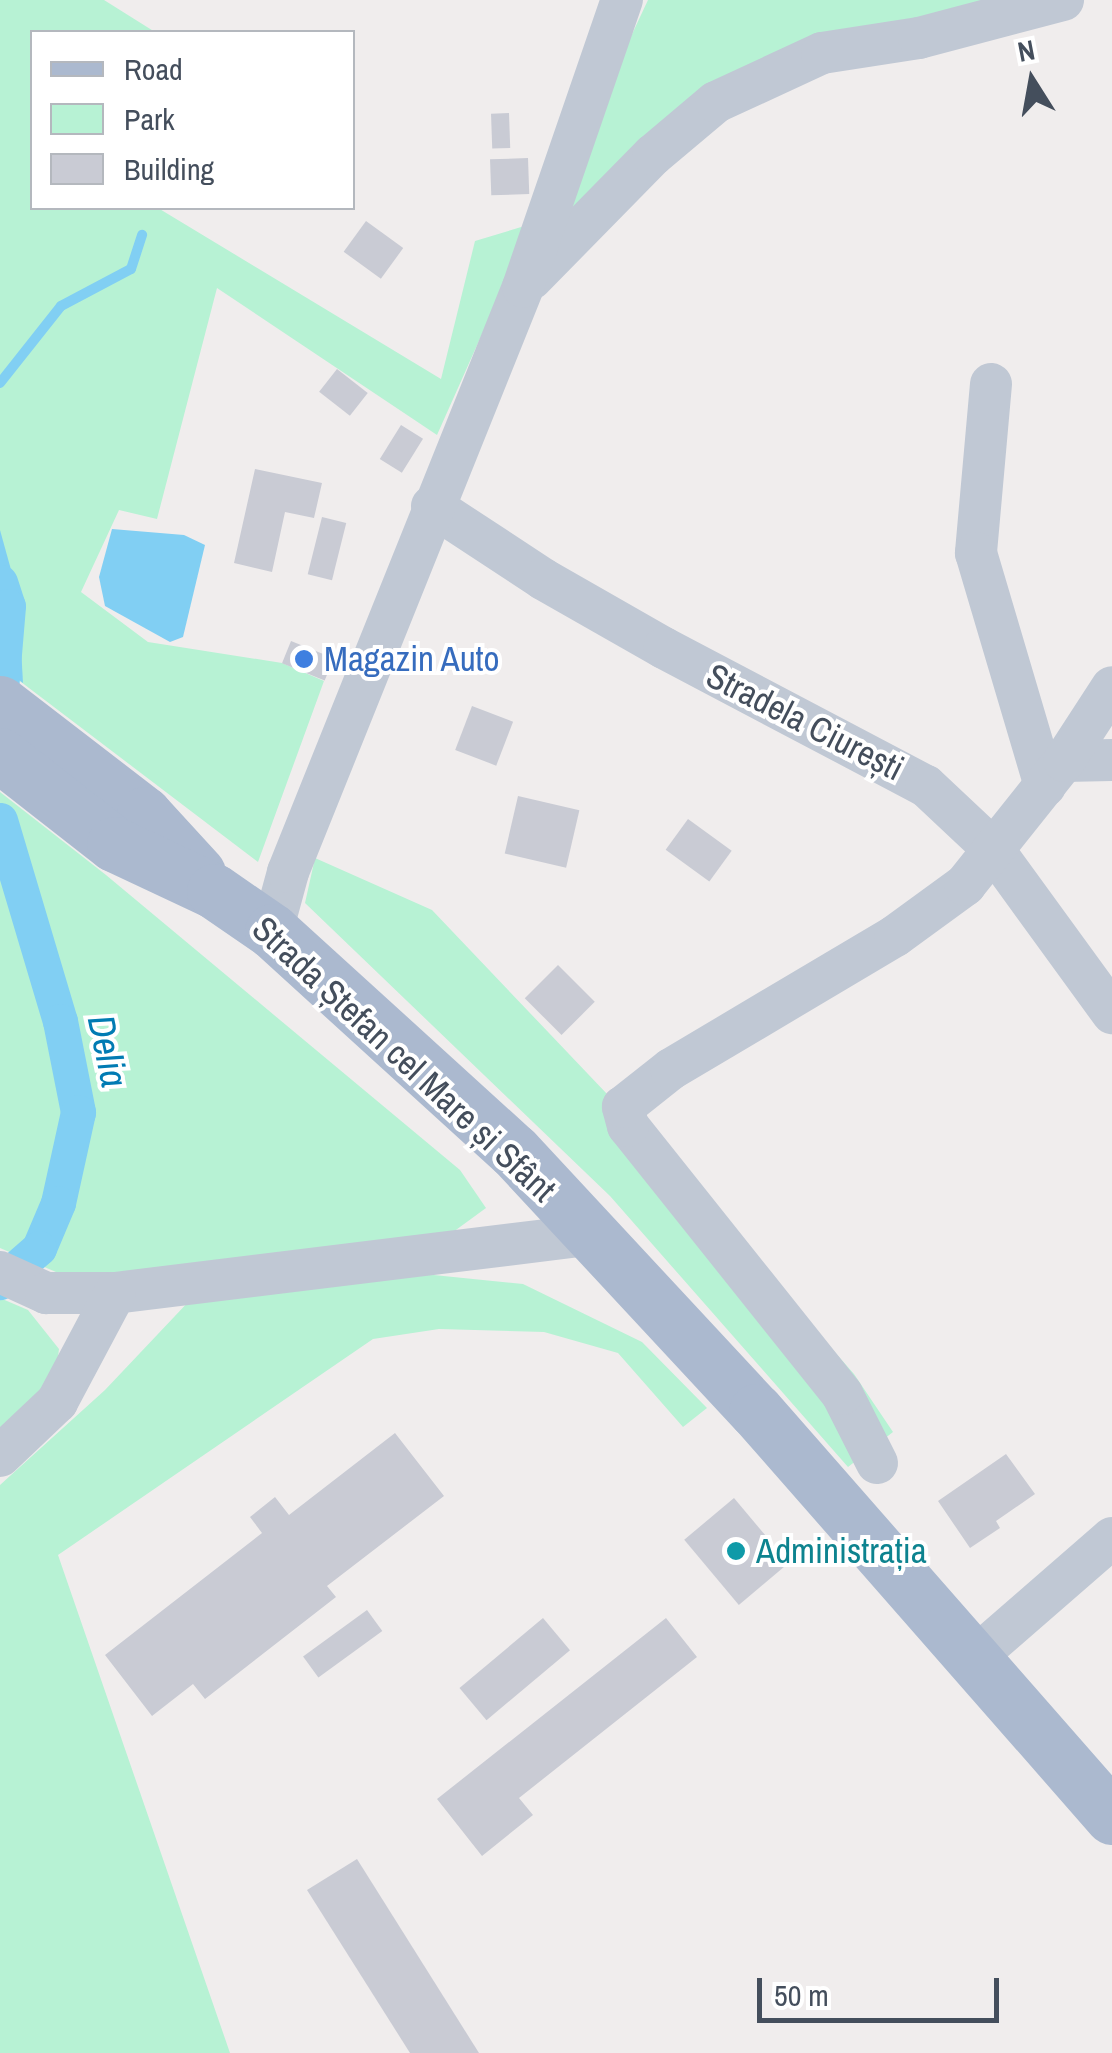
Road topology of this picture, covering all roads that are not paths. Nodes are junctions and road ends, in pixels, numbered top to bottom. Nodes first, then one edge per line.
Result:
1 (622, 0) edge
2 (1062, 0) edge
3 (524, 286) junction
4 (991, 384) dead end
5 (432, 506) junction
6 (1112, 687) edge
7 (0, 703) edge
8 (0, 755) edge
9 (1112, 760) edge
10 (1054, 774) junction
11 (129, 829) junction
12 (992, 849) junction
13 (272, 930) junction
14 (1112, 1012) edge
15 (589, 1235) junction
16 (0, 1272) edge
17 (115, 1293) junction
18 (0, 1456) edge
19 (832, 1498) junction
20 (1112, 1538) edge
21 (974, 1658) junction
22 (1112, 1817) edge

1 - 3 street
2 - 3 street
3 - 5 street
4 - 10 street
5 - 12 street, Stradela Ciurești
5 - 13 street
6 - 10 street
7 - 11 main road, Strada Ștefan cel Mare și Sfânt
8 - 11 main road, Strada Ștefan cel Mare și Sfânt
9 - 10 street
10 - 12 street
11 - 13 main road, Strada Ștefan cel Mare și Sfânt
12 - 14 street, Stradela Ciurești
12 - 19 street
13 - 15 main road, Strada Ștefan cel Mare și Sfânt
15 - 17 street, Strada Ștefan cel Mare și Sfânt
15 - 19 main road, Strada Ștefan cel Mare și Sfânt
16 - 17 street, Strada Ștefan cel Mare și Sfânt
17 - 18 street
19 - 21 main road, Strada Ștefan cel Mare și Sfânt
20 - 21 street
21 - 22 main road, Strada Ștefan cel Mare și Sfânt

